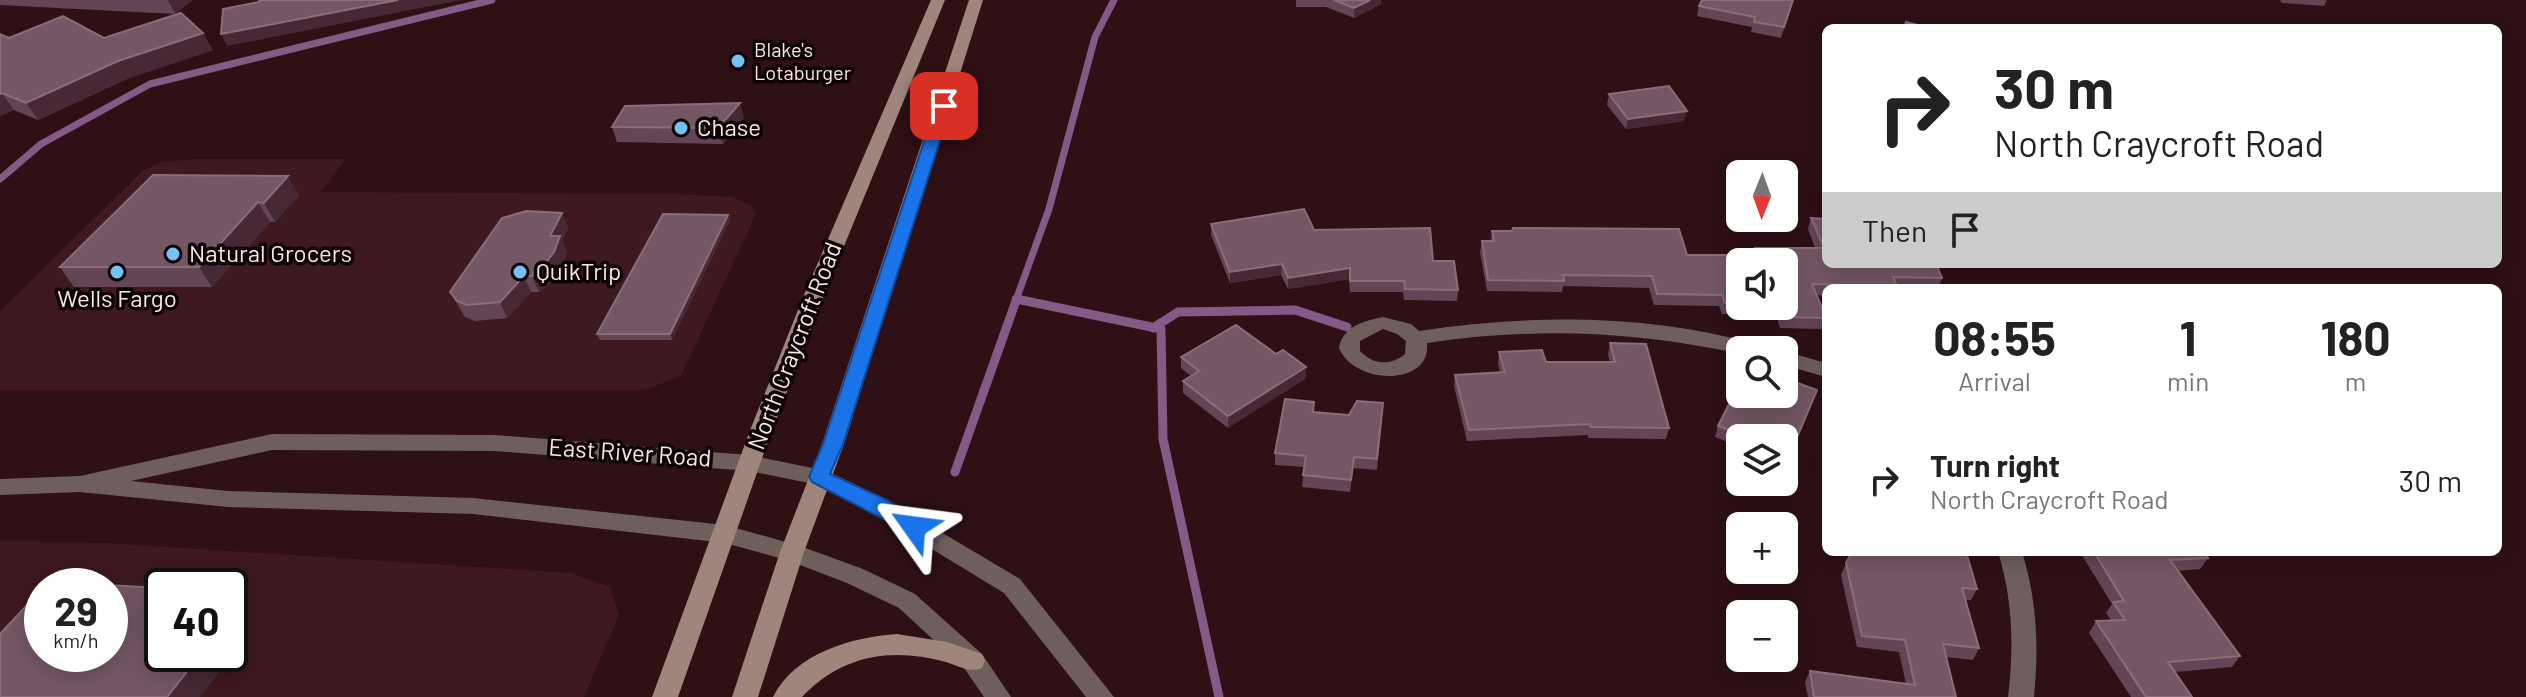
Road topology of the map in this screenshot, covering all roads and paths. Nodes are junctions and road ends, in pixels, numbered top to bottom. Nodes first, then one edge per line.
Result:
1 (938, 0) edge
2 (976, 0) edge
3 (1416, 338) dead end
4 (1726, 344) edge
5 (1798, 362) edge
6 (1822, 369) edge
7 (749, 463) junction
8 (819, 477) junction
9 (80, 484) junction
10 (0, 487) edge
11 (725, 534) junction
12 (792, 552) junction
13 (2011, 556) edge
14 (973, 661) junction
15 (665, 697) edge
16 (745, 697) edge
17 (786, 697) edge
18 (998, 697) edge
19 (1101, 697) edge
20 (2021, 697) edge

1 - 7 main road, North Craycroft Road
2 - 8 main road
3 - 4 street
5 - 6 street
7 - 8 street, East River Road
7 - 9 street, East River Road
7 - 11 main road, North Craycroft Road
8 - 12 main road
8 - 19 street, East River Road
9 - 10 street, East River Road
9 - 11 street, East River Road
11 - 12 street, East River Road
11 - 15 main road, North Craycroft Road
12 - 14 street, East River Road
12 - 16 main road
13 - 20 street
14 - 17 main road
14 - 18 street, East River Road

